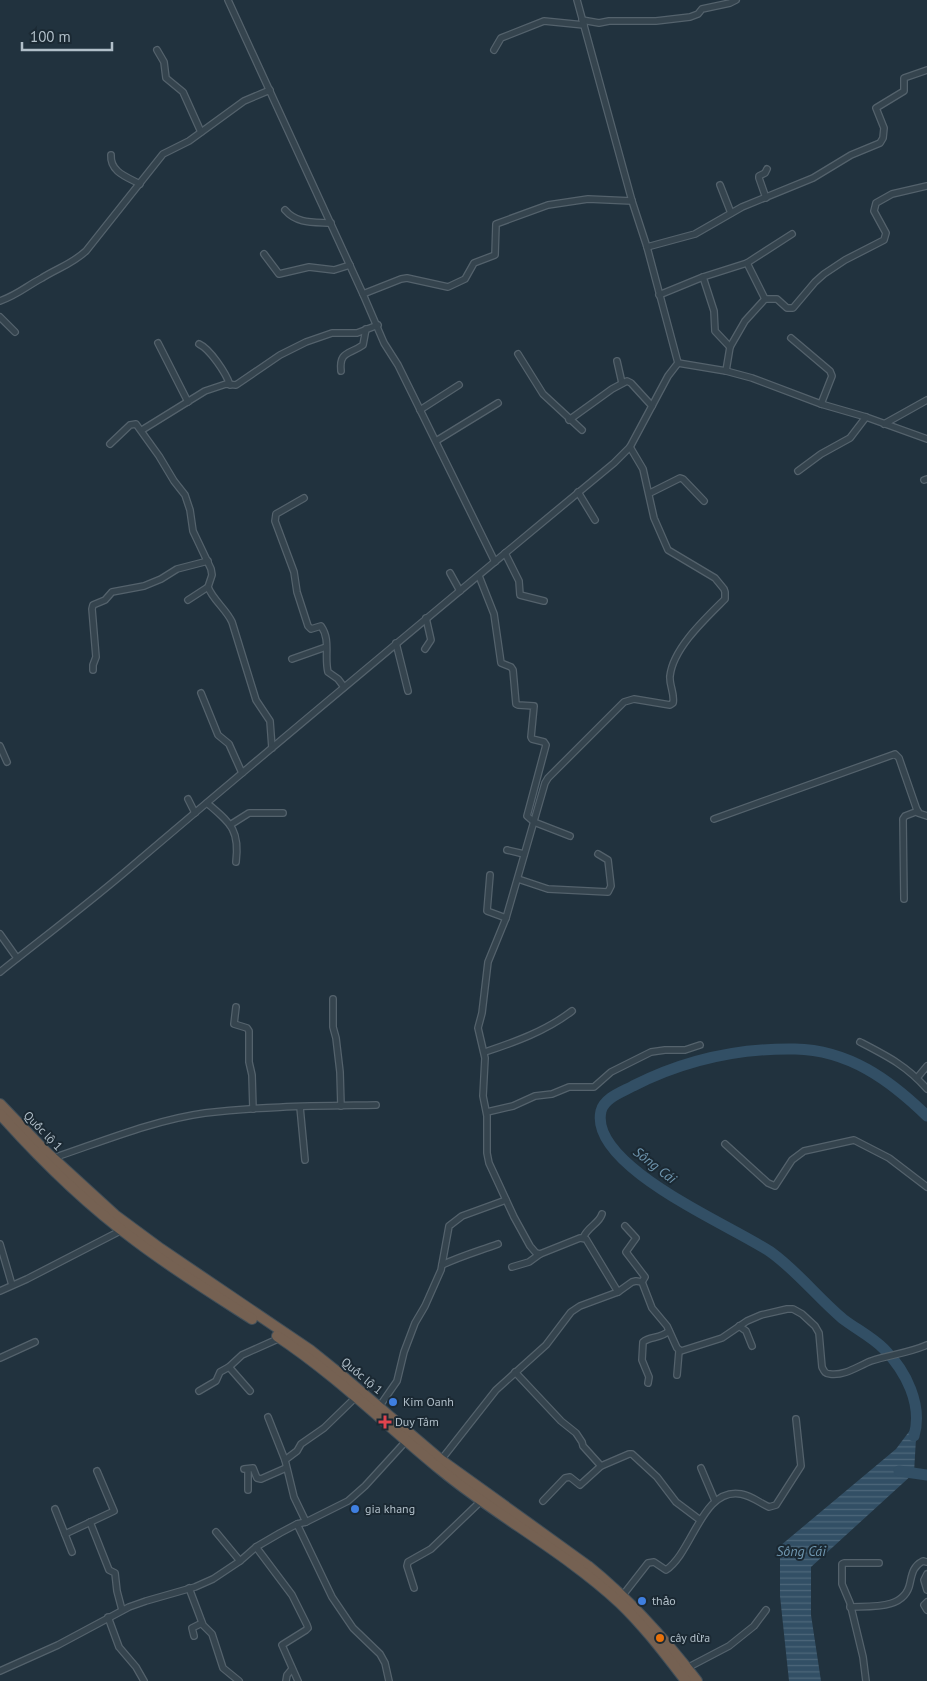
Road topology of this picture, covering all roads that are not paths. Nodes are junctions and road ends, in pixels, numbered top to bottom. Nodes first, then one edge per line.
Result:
1 (228, 0) edge
2 (577, 0) edge
3 (736, 0) edge
4 (583, 22) junction
5 (157, 50) dead end
6 (494, 50) dead end
7 (927, 70) edge
8 (271, 93) junction
9 (201, 132) junction
10 (111, 155) dead end
11 (767, 168) dead end
12 (140, 184) junction
13 (720, 185) dead end
14 (927, 186) edge
15 (766, 198) junction
16 (632, 201) junction
17 (285, 210) dead end
18 (730, 213) junction
19 (331, 223) junction
20 (792, 234) dead end
21 (647, 247) junction
22 (264, 254) dead end
23 (748, 264) junction
24 (350, 265) junction
25 (703, 276) junction
26 (364, 294) junction
27 (659, 295) junction
28 (765, 299) junction
29 (0, 301) edge
30 (0, 318) edge
31 (378, 325) junction
32 (366, 330) junction
33 (15, 332) dead end
34 (790, 338) dead end
35 (158, 344) dead end
36 (199, 344) dead end
37 (730, 347) junction
38 (518, 354) dead end
39 (617, 360) dead end
40 (678, 362) junction
41 (341, 371) dead end
42 (726, 371) junction
43 (622, 383) junction
44 (230, 385) junction
45 (459, 385) dead end
46 (927, 400) edge
47 (188, 402) junction
48 (498, 403) dead end
49 (821, 404) junction
50 (652, 406) junction
51 (420, 410) junction
52 (866, 417) junction
53 (569, 420) junction
54 (884, 424) junction
55 (142, 430) junction
56 (582, 430) dead end
57 (927, 439) edge
58 (436, 441) junction
59 (110, 444) dead end
60 (630, 447) junction
61 (798, 471) dead end
62 (578, 492) junction
63 (650, 494) junction
64 (304, 498) dead end
65 (704, 501) dead end
66 (595, 520) dead end
67 (505, 553) junction
68 (208, 561) junction
69 (495, 562) junction
70 (450, 573) dead end
71 (479, 576) junction
72 (208, 587) junction
73 (460, 592) junction
74 (188, 600) dead end
75 (544, 601) dead end
76 (426, 618) junction
77 (396, 643) junction
78 (326, 647) junction
79 (425, 649) dead end
80 (292, 659) dead end
81 (93, 670) dead end
82 (344, 687) junction
83 (408, 691) dead end
84 (201, 693) dead end
85 (0, 746) edge
86 (272, 748) junction
87 (7, 762) dead end
88 (242, 773) junction
89 (188, 799) dead end
90 (207, 803) junction
91 (918, 811) junction
92 (195, 813) junction
93 (283, 813) dead end
94 (927, 816) edge
95 (714, 819) dead end
96 (531, 820) junction
97 (230, 825) junction
98 (570, 836) dead end
99 (507, 850) dead end
100 (522, 853) junction
101 (598, 854) dead end
102 (236, 862) dead end
103 (490, 875) dead end
104 (518, 878) junction
105 (904, 899) dead end
106 (506, 918) junction
107 (0, 934) edge
108 (17, 958) junction
109 (0, 972) edge
110 (333, 999) dead end
111 (236, 1007) dead end
112 (572, 1011) dead end
113 (860, 1042) dead end
114 (700, 1045) dead end
115 (485, 1052) junction
116 (927, 1066) edge
117 (917, 1078) junction
118 (927, 1089) edge
119 (0, 1104) edge
120 (376, 1105) dead end
121 (341, 1106) junction
122 (300, 1107) junction
123 (253, 1109) junction
124 (487, 1112) junction
125 (0, 1114) edge
126 (725, 1144) dead end
127 (53, 1158) junction
128 (305, 1160) dead end
129 (927, 1187) edge
130 (506, 1200) junction
131 (602, 1214) dead end
132 (625, 1226) dead end
133 (122, 1230) junction
134 (583, 1238) junction
135 (0, 1244) edge
136 (498, 1244) dead end
137 (540, 1254) junction
138 (442, 1265) junction
139 (512, 1267) dead end
140 (642, 1282) junction
141 (12, 1285) junction
142 (0, 1291) edge
143 (618, 1292) junction
144 (739, 1326) junction
145 (669, 1331) junction
146 (280, 1338) junction
147 (35, 1342) dead end
148 (927, 1345) edge
149 (752, 1346) dead end
150 (679, 1350) junction
151 (0, 1358) edge
152 (229, 1367) junction
153 (515, 1372) junction
154 (677, 1375) dead end
155 (648, 1383) dead end
156 (250, 1391) dead end
157 (199, 1392) dead end
158 (356, 1396) junction
159 (380, 1407) junction
160 (268, 1417) dead end
161 (796, 1420) dead end
162 (409, 1437) junction
163 (285, 1460) junction
164 (441, 1460) junction
165 (601, 1466) junction
166 (286, 1468) junction
167 (701, 1468) dead end
168 (96, 1471) dead end
169 (248, 1490) dead end
170 (715, 1500) junction
171 (481, 1501) junction
172 (543, 1501) dead end
173 (55, 1509) dead end
174 (700, 1520) junction
175 (90, 1522) junction
176 (306, 1522) junction
177 (297, 1524) junction
178 (216, 1532) dead end
179 (65, 1534) junction
180 (256, 1547) junction
181 (72, 1552) dead end
182 (240, 1561) junction
183 (927, 1562) edge
184 (879, 1563) dead end
185 (927, 1574) edge
186 (189, 1588) junction
187 (414, 1588) dead end
188 (927, 1590) edge
189 (623, 1595) junction
190 (927, 1602) edge
191 (850, 1606) junction
192 (122, 1610) junction
193 (766, 1610) dead end
194 (927, 1610) edge
195 (108, 1617) junction
196 (202, 1623) junction
197 (194, 1636) dead end
198 (687, 1668) junction
199 (292, 1669) junction
200 (0, 1671) edge
201 (144, 1681) edge
202 (239, 1681) edge
203 (286, 1681) edge
204 (298, 1681) edge
205 (389, 1681) edge
206 (686, 1681) edge
207 (697, 1681) edge
208 (866, 1681) edge

1 - 8 street
2 - 4 street
3 - 4 street
4 - 6 street
4 - 16 street
5 - 9 street
7 - 15 street
8 - 9 street
8 - 19 street
9 - 12 street
10 - 12 street
11 - 15 street
12 - 29 street
13 - 18 street
14 - 28 street
15 - 18 street
16 - 21 street
16 - 26 street
17 - 19 street
18 - 21 street
19 - 24 street
20 - 23 street
21 - 27 street
22 - 24 street
23 - 25 street
23 - 28 street
24 - 26 street
25 - 27 street
25 - 37 street
26 - 31 street
27 - 40 street
28 - 37 street
30 - 33 street
31 - 32 street
31 - 51 street
32 - 41 street
32 - 44 street
34 - 49 street
35 - 47 street
36 - 44 street
37 - 42 street
38 - 53 street
39 - 43 street
40 - 42 street
40 - 50 street
42 - 49 street
43 - 50 street
43 - 53 street
44 - 47 street
45 - 51 street
46 - 54 street
47 - 55 street
48 - 58 street
49 - 52 street
50 - 60 street
51 - 58 street
52 - 54 street
52 - 61 street
53 - 56 street
54 - 57 street
55 - 59 street
55 - 68 street
58 - 69 street
60 - 62 street
60 - 63 street
62 - 66 street
62 - 67 street
63 - 65 street
63 - 96 street
64 - 78 street
67 - 69 street
67 - 75 street
68 - 72 street
68 - 81 street
69 - 71 street
70 - 73 street
71 - 73 street
71 - 96 street
72 - 74 street
72 - 86 street
73 - 76 street
76 - 77 street
76 - 79 street
77 - 82 street
77 - 83 street
78 - 80 street
78 - 82 street
82 - 86 street
84 - 88 street
85 - 87 street
86 - 88 street
88 - 90 street
89 - 92 street
90 - 92 street
90 - 97 street
91 - 94 street
91 - 95 street
91 - 105 street
92 - 108 street
93 - 97 street
96 - 98 street
96 - 100 street
97 - 102 street
99 - 100 street
100 - 104 street
101 - 104 street
103 - 106 street
104 - 106 street
106 - 115 street
107 - 108 street
108 - 109 street
110 - 121 street
111 - 123 street
112 - 115 street
113 - 117 street
114 - 124 street
115 - 124 street
116 - 117 street
117 - 118 street
119 - 127 highway, Quốc lộ 1
120 - 121 street
121 - 122 street
122 - 123 street
122 - 128 street
123 - 127 street
124 - 130 street
125 - 133 highway, Quốc lộ 1
126 - 129 street
127 - 159 highway, Quốc lộ 1
130 - 137 street
130 - 138 street
131 - 134 street
132 - 140 street
133 - 141 street
133 - 146 highway, Quốc lộ 1
134 - 137 street
134 - 143 street
135 - 141 street
136 - 138 street
137 - 139 street
138 - 159 street
140 - 143 street
140 - 145 street
141 - 142 street
143 - 153 street
144 - 148 street
144 - 149 street
144 - 150 street
145 - 150 street
145 - 155 street
146 - 152 street
146 - 158 highway, Quốc lộ 1
147 - 151 street
150 - 154 street
152 - 156 street
152 - 157 street
153 - 164 street
153 - 165 street
158 - 162 highway, Quốc lộ 1
158 - 163 street
159 - 162 highway, Quốc lộ 1
160 - 163 street
161 - 170 street
162 - 164 highway, Quốc lộ 1
162 - 171 highway, Quốc lộ 1
162 - 176 street
163 - 166 street
164 - 189 highway, Quốc lộ 1
165 - 172 street
165 - 174 street
166 - 169 street
166 - 176 street
167 - 170 street
168 - 175 street
170 - 174 street
171 - 187 street
171 - 206 highway, Quốc lộ 1
173 - 179 street
174 - 189 street
175 - 179 street
175 - 192 street
176 - 177 street
177 - 180 street
177 - 205 street
178 - 182 street
179 - 181 street
180 - 182 street
180 - 199 street
182 - 186 street
183 - 191 street
184 - 191 street
185 - 188 street
186 - 192 street
186 - 196 street
189 - 198 highway, Quốc lộ 1
190 - 194 street
191 - 208 street
192 - 195 street
193 - 198 street
195 - 200 street
195 - 201 street
196 - 197 street
196 - 202 street
198 - 207 highway, Quốc lộ 1
199 - 203 street
199 - 204 street

